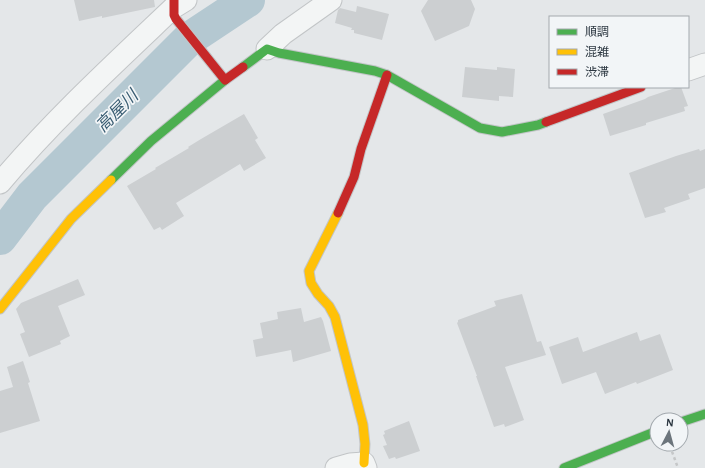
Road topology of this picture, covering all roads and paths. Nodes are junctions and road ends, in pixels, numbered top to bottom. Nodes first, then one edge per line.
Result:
1 (331, 0) edge
2 (177, 7) edge
3 (267, 48) junction
4 (705, 64) edge
5 (689, 70) edge
6 (387, 75) junction
7 (222, 78) junction
8 (638, 88) edge
9 (0, 183) edge
10 (0, 309) edge
11 (705, 414) edge
12 (689, 419) edge
13 (649, 434) edge
14 (672, 452) edge
15 (365, 465) edge
16 (336, 468) edge
17 (564, 468) edge
18 (678, 468) edge

1 - 3 street
2 - 7 main road
2 - 9 street
3 - 6 main road
3 - 7 main road
4 - 5 street
6 - 8 main road
6 - 15 main road
7 - 10 main road
11 - 12 main road
13 - 17 main road
14 - 18 path
15 - 16 street

